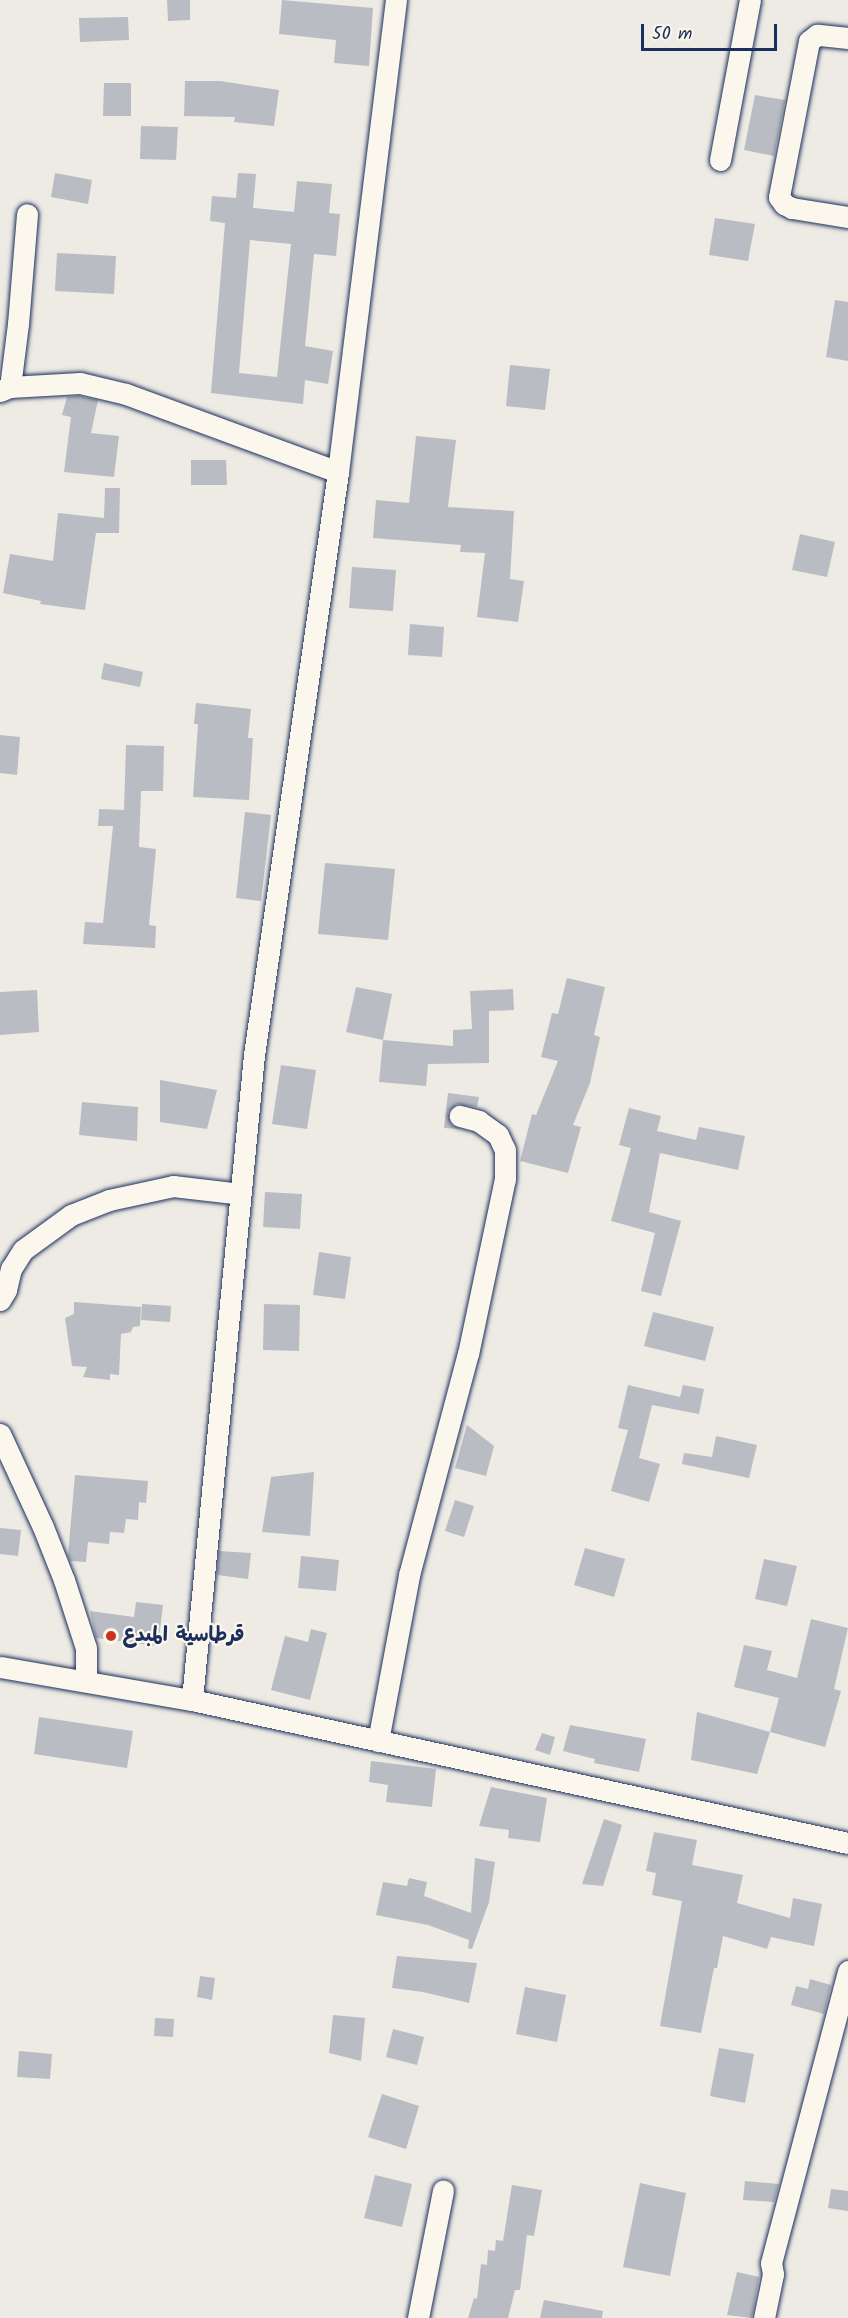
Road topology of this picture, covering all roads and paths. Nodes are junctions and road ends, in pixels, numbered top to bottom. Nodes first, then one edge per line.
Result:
1 (396, 0) edge
2 (750, 0) edge
3 (848, 38) edge
4 (720, 160) dead end
5 (27, 214) dead end
6 (848, 217) edge
7 (5, 389) edge
8 (338, 472) junction
9 (459, 1116) dead end
10 (241, 1194) junction
11 (0, 1300) edge
12 (0, 1434) edge
13 (0, 1667) edge
14 (86, 1680) junction
15 (192, 1700) junction
16 (378, 1741) junction
17 (848, 1843) edge
18 (848, 1971) edge
19 (443, 2190) dead end
20 (418, 2318) edge
21 (764, 2318) edge

1 - 8 street
2 - 4 street
3 - 6 street
5 - 7 street
7 - 8 street
8 - 10 street
9 - 16 street
10 - 11 street
10 - 15 street
12 - 14 street
13 - 14 street
14 - 15 street
15 - 16 street
16 - 17 street
18 - 21 street
19 - 20 street

